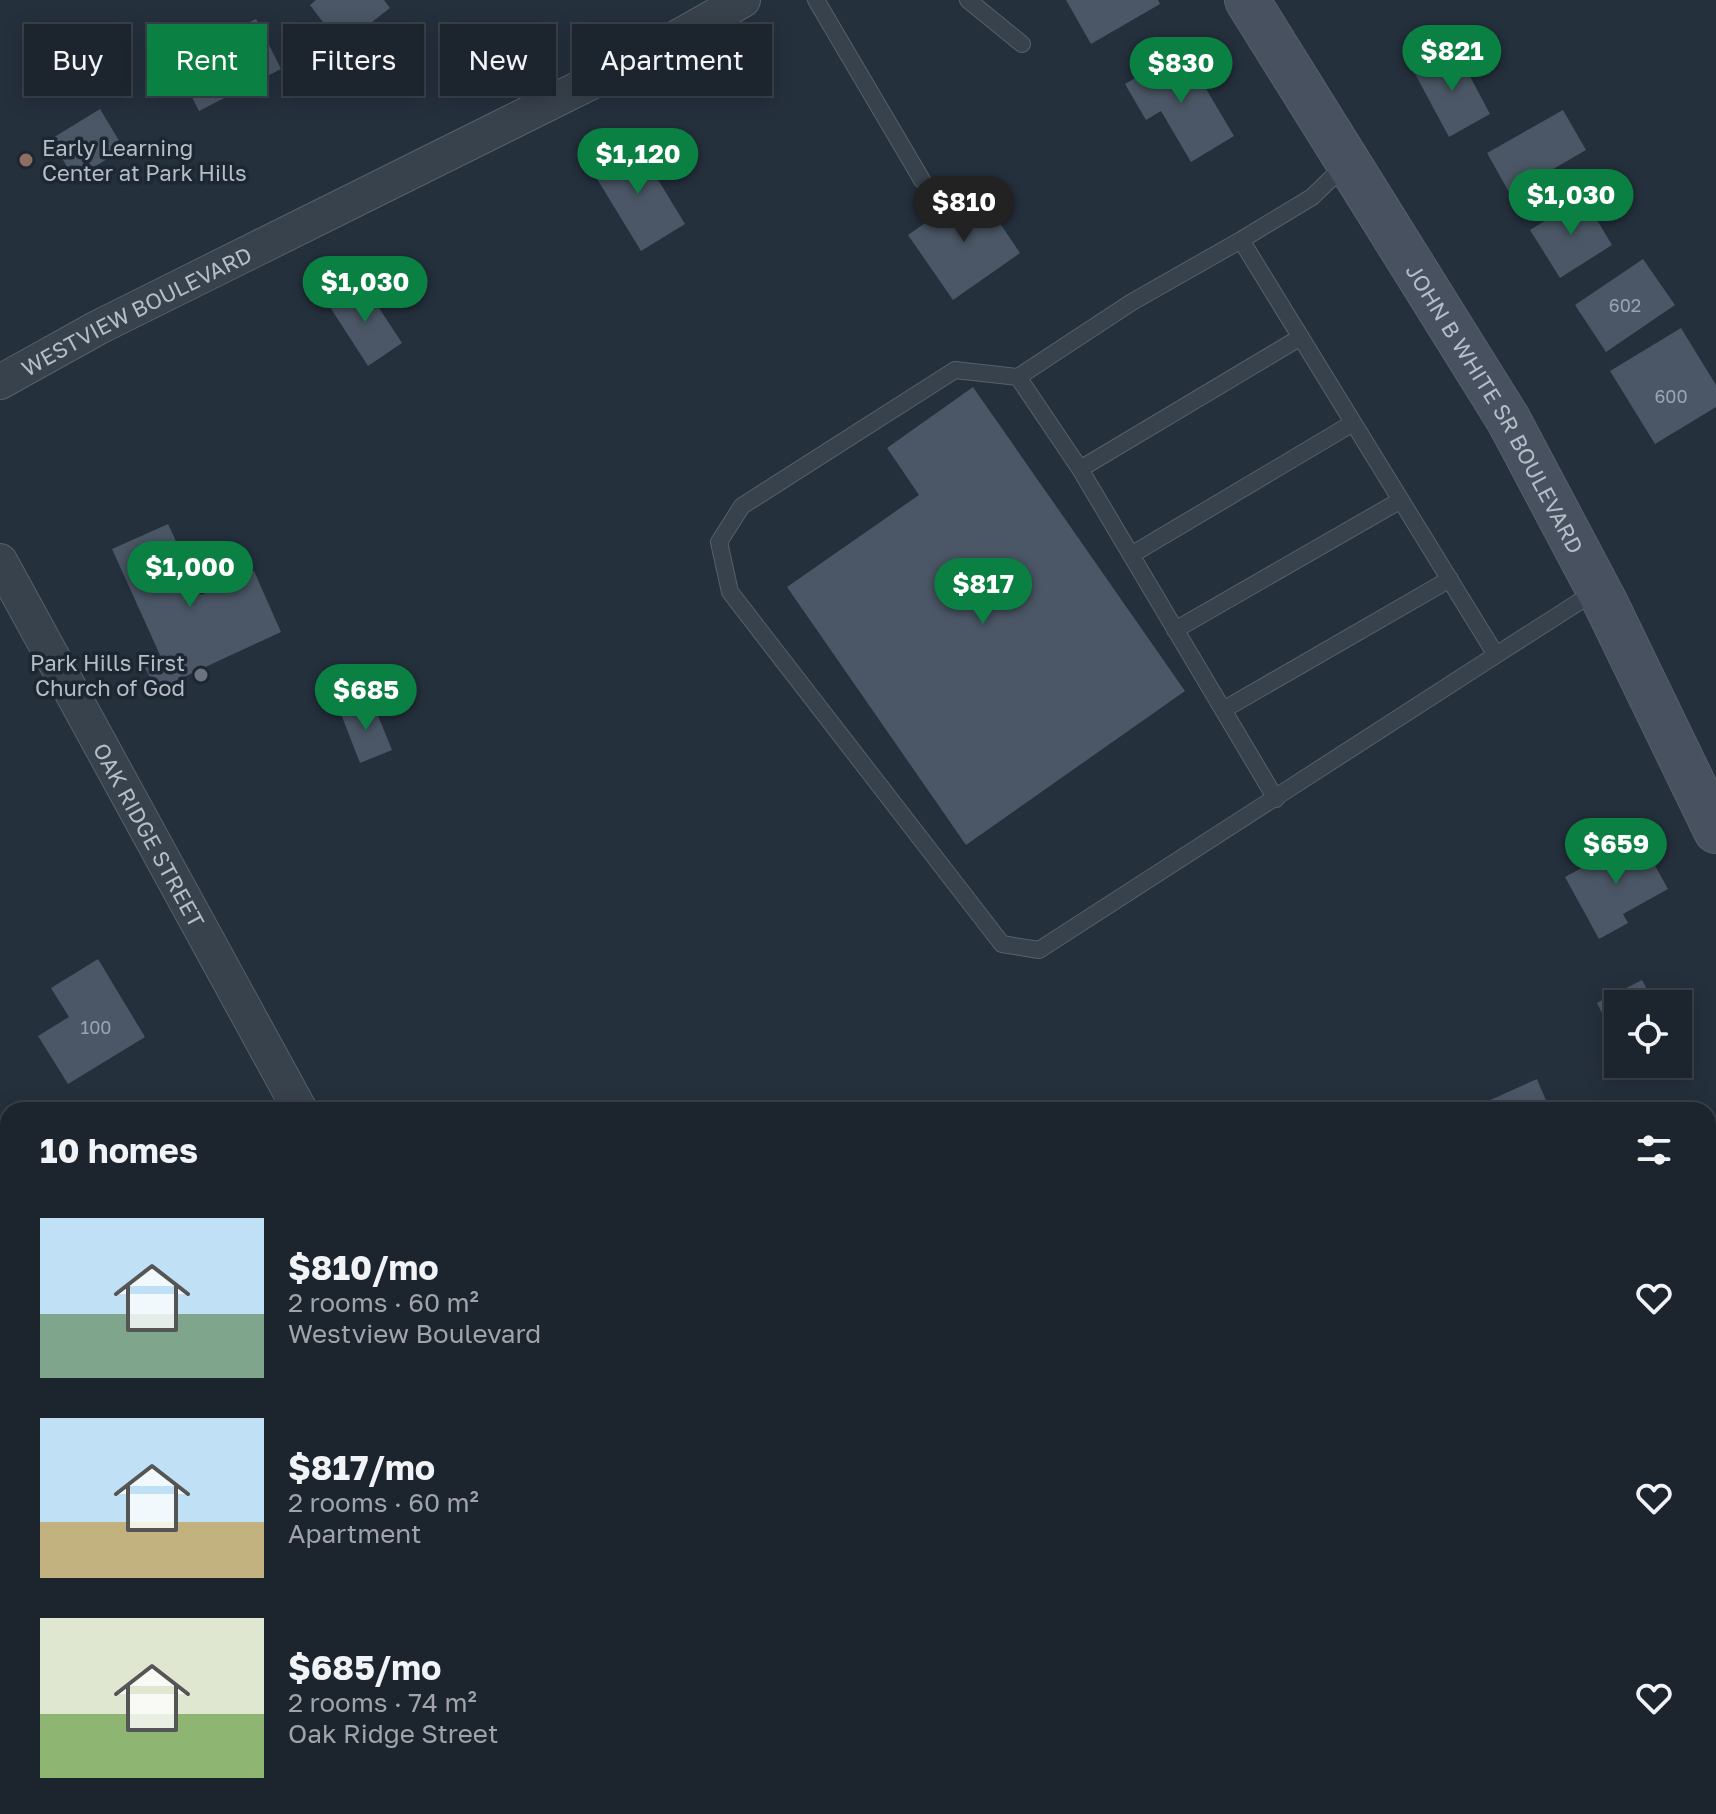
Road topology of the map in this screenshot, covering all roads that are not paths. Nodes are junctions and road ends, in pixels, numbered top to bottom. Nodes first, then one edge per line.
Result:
1 (743, 0) edge
2 (816, 0) edge
3 (968, 0) edge
4 (1247, 0) edge
5 (1022, 44) dead end
6 (1348, 162) junction
7 (922, 180) dead end
8 (1241, 240) junction
9 (1301, 337) junction
10 (1018, 377) junction
11 (0, 382) edge
12 (1353, 423) junction
13 (1080, 469) junction
14 (1401, 500) junction
15 (1131, 555) junction
16 (0, 561) edge
17 (1450, 579) junction
18 (1598, 590) junction
19 (1175, 630) junction
20 (1496, 655) junction
21 (1223, 710) junction
22 (1276, 799) junction
23 (1716, 831) edge
24 (296, 1102) edge

1 - 11 street, WESTVIEW BOULEVARD
2 - 7 lane
3 - 5 lane
4 - 6 main road, JOHN B WHITE SR BOULEVARD
6 - 8 lane
6 - 18 main road, JOHN B WHITE SR BOULEVARD
8 - 9 lane
8 - 10 lane
9 - 12 lane
9 - 13 lane
10 - 13 lane
10 - 22 lane
12 - 14 lane
12 - 15 lane
13 - 15 lane
14 - 17 lane
14 - 19 lane
15 - 19 lane
16 - 24 street, OAK RIDGE STREET
17 - 20 lane
17 - 21 lane
18 - 20 lane
18 - 23 main road, JOHN B WHITE SR BOULEVARD
19 - 21 lane
20 - 22 lane
21 - 22 lane

